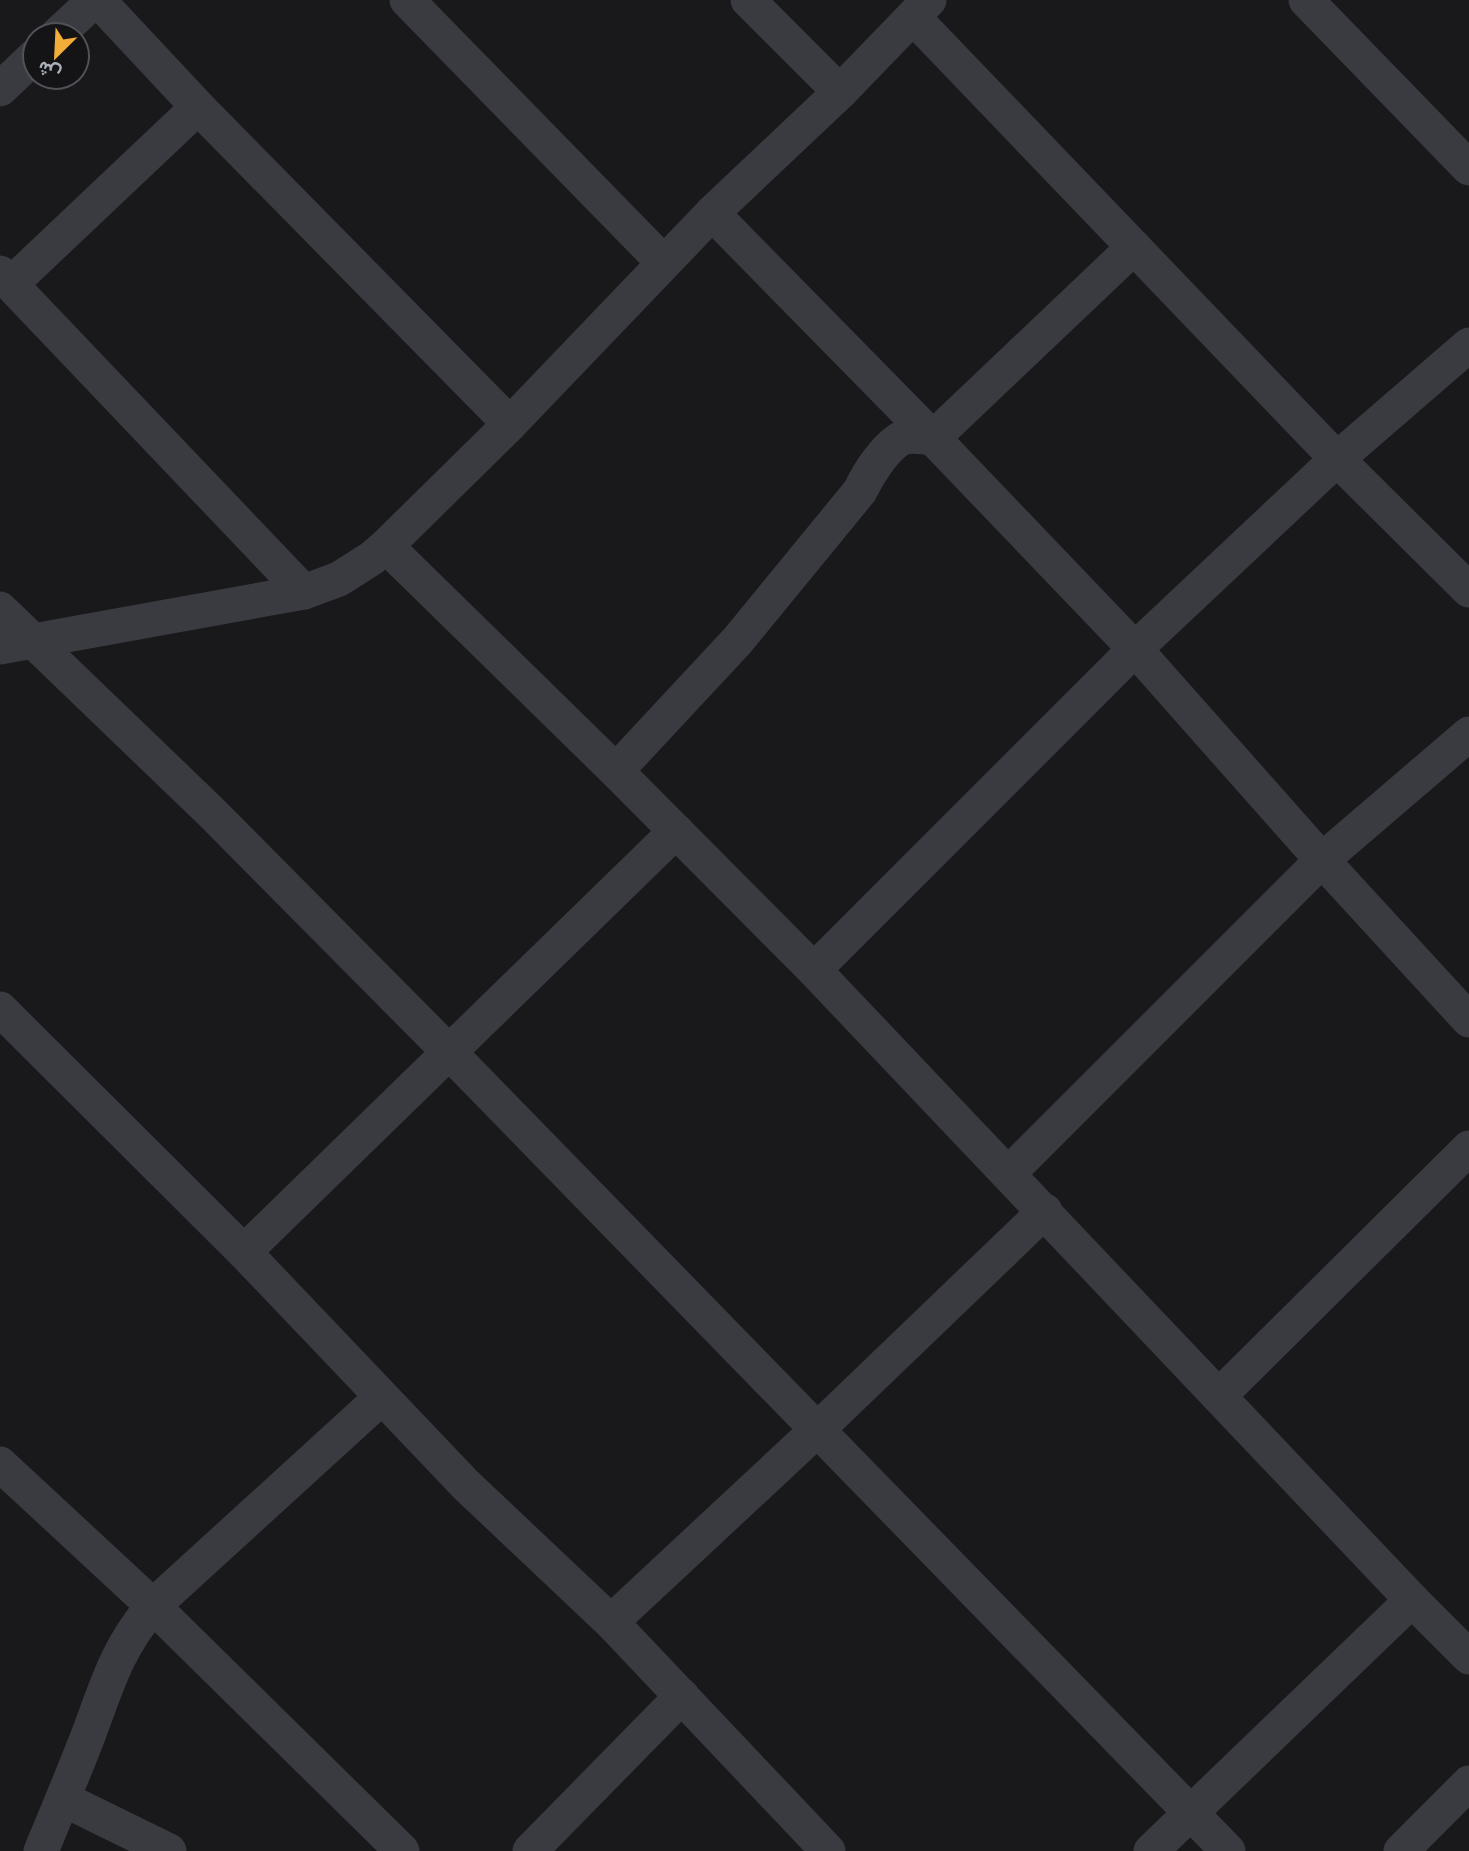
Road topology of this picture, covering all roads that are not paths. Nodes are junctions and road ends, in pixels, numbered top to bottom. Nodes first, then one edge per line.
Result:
1 (96, 0) edge
2 (407, 0) edge
3 (748, 0) edge
4 (1306, 0) edge
5 (921, 9) edge
6 (73, 21) edge
7 (21, 69) edge
8 (0, 89) edge
9 (840, 92) junction
10 (198, 107) junction
11 (1469, 168) edge
12 (712, 214) junction
13 (1134, 247) junction
14 (663, 262) junction
15 (6, 278) edge
16 (1469, 345) edge
17 (510, 424) junction
18 (933, 438) junction
19 (1337, 459) junction
20 (386, 546) junction
21 (1469, 590) edge
22 (304, 592) junction
23 (0, 609) edge
24 (34, 641) junction
25 (0, 647) edge
26 (1135, 649) junction
27 (1469, 734) edge
28 (616, 771) junction
29 (676, 831) junction
30 (1322, 860) junction
31 (814, 970) junction
32 (0, 1009) edge
33 (1469, 1020) edge
34 (450, 1053) junction
35 (1469, 1148) edge
36 (1009, 1173) junction
37 (1045, 1211) junction
38 (244, 1252) junction
39 (1219, 1396) junction
40 (382, 1397) junction
41 (818, 1429) junction
42 (0, 1464) edge
43 (1412, 1600) junction
44 (153, 1606) junction
45 (611, 1622) junction
46 (1469, 1657) edge
47 (681, 1696) junction
48 (1469, 1783) edge
49 (63, 1799) junction
50 (1192, 1813) junction
51 (41, 1851) edge
52 (169, 1851) edge
53 (402, 1851) edge
54 (530, 1851) edge
55 (828, 1851) edge
56 (1151, 1851) edge
57 (1228, 1851) edge
58 (1401, 1851) edge

1 - 6 street
1 - 10 street
2 - 14 street
3 - 9 street
4 - 11 street
5 - 9 street
5 - 13 street
7 - 8 street
9 - 12 street
10 - 15 street
10 - 17 street
12 - 14 street
12 - 18 street
13 - 18 street
13 - 19 street
14 - 17 street
15 - 22 street
16 - 19 street
17 - 20 street
18 - 26 street
18 - 28 street
19 - 21 street
19 - 26 street
20 - 22 street
20 - 28 street
22 - 24 street
23 - 24 street
24 - 25 street
24 - 34 street
26 - 30 street
26 - 31 street
27 - 30 street
28 - 29 street
29 - 31 street
29 - 34 street
30 - 33 street
30 - 36 street
31 - 36 street
32 - 38 street
34 - 38 street
34 - 41 street
35 - 39 street
36 - 37 street
37 - 39 street
37 - 41 street
38 - 40 street
39 - 43 street
40 - 44 street
40 - 45 street
41 - 45 street
41 - 50 street
42 - 44 street
43 - 46 street
43 - 50 street
44 - 49 street
44 - 53 street
45 - 47 street
47 - 54 street
47 - 55 street
48 - 58 street
49 - 51 street
49 - 52 street
50 - 56 street
50 - 57 street

